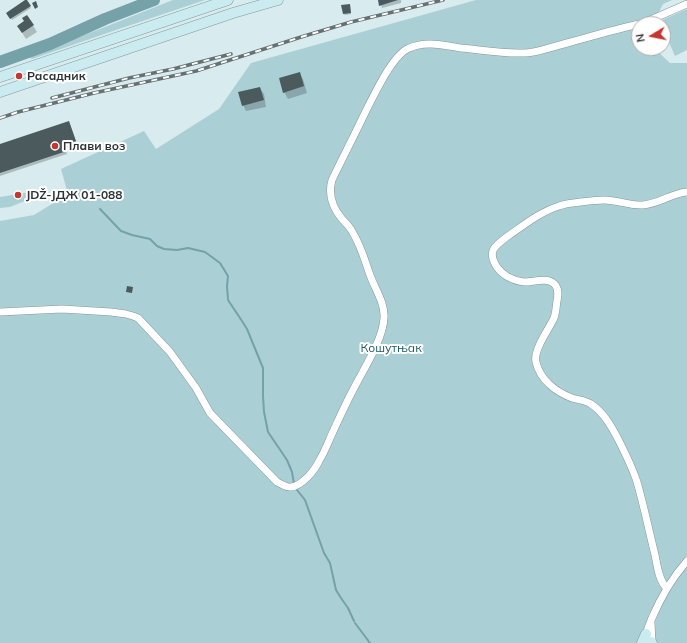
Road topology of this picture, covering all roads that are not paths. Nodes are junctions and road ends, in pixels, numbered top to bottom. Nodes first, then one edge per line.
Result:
1 (228, 0) edge
2 (278, 0) edge
3 (687, 4) edge
4 (0, 76) edge
5 (0, 92) edge
6 (687, 192) edge
7 (0, 312) edge
8 (687, 562) edge
9 (667, 588) junction
10 (648, 641) edge

1 - 4 main road
2 - 5 main road
3 - 7 street
6 - 9 street
8 - 9 street
9 - 10 street

